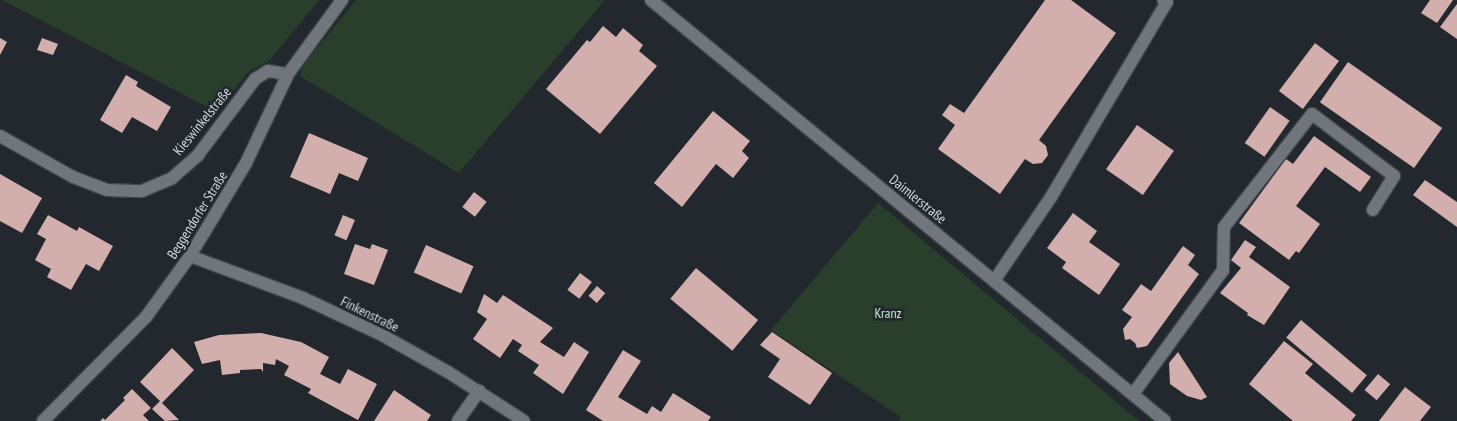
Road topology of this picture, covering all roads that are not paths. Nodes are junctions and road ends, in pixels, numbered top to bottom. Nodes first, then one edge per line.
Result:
1 (341, 0) edge
2 (652, 0) edge
3 (1163, 0) edge
4 (288, 74) junction
5 (0, 136) edge
6 (1373, 210) dead end
7 (190, 256) junction
8 (994, 281) junction
9 (479, 391) junction
10 (1133, 394) junction
11 (43, 421) edge
12 (458, 421) edge
13 (524, 421) edge
14 (1165, 421) edge

1 - 4 street, Beggendorfer Straße
2 - 8 street, Daimlerstraße
3 - 8 street
4 - 5 street, Kieswinkelstraße
4 - 7 street, Beggendorfer Straße
6 - 10 street
7 - 9 street, Finkenstraße
7 - 11 street, Beggendorfer Straße
8 - 10 street, Daimlerstraße
9 - 12 street
9 - 13 street, Finkenstraße
10 - 14 street, Daimlerstraße

